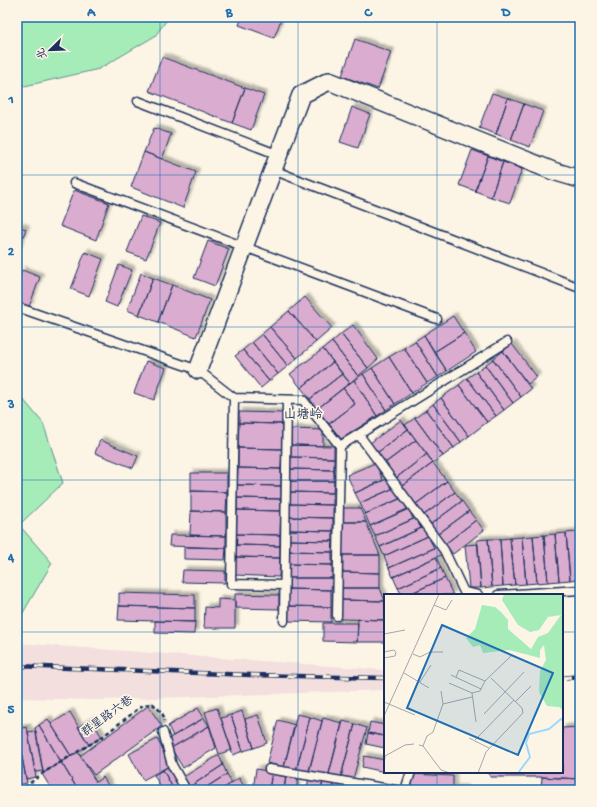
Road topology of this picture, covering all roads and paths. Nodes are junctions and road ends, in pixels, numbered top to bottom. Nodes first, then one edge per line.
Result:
1 (138, 101) dead end
2 (276, 163) junction
3 (580, 179) edge
4 (74, 183) dead end
5 (245, 247) junction
6 (580, 288) edge
7 (17, 307) edge
8 (437, 319) dead end
9 (507, 342) dead end
10 (198, 370) junction
11 (234, 398) junction
12 (287, 400) junction
13 (359, 435) junction
14 (340, 446) junction
15 (284, 586) junction
16 (580, 590) edge
17 (473, 594) edge
18 (514, 594) edge
19 (337, 616) dead end
20 (284, 621) dead end
21 (163, 732) joint
22 (269, 769) dead end
23 (412, 773) edge
24 (18, 790) edge
25 (186, 790) edge
26 (396, 790) edge
27 (405, 790) edge

1 - 2 lane
2 - 3 street
2 - 5 street
2 - 6 lane
4 - 5 lane
5 - 8 lane
5 - 10 street
7 - 10 lane
9 - 13 lane
10 - 11 lane
11 - 12 lane
11 - 15 lane
12 - 14 lane
12 - 15 lane
13 - 14 lane
13 - 17 lane
14 - 19 lane
15 - 20 lane
16 - 18 lane
21 - 24 path, 群星路六巷
21 - 25 lane
22 - 26 lane
23 - 27 lane

